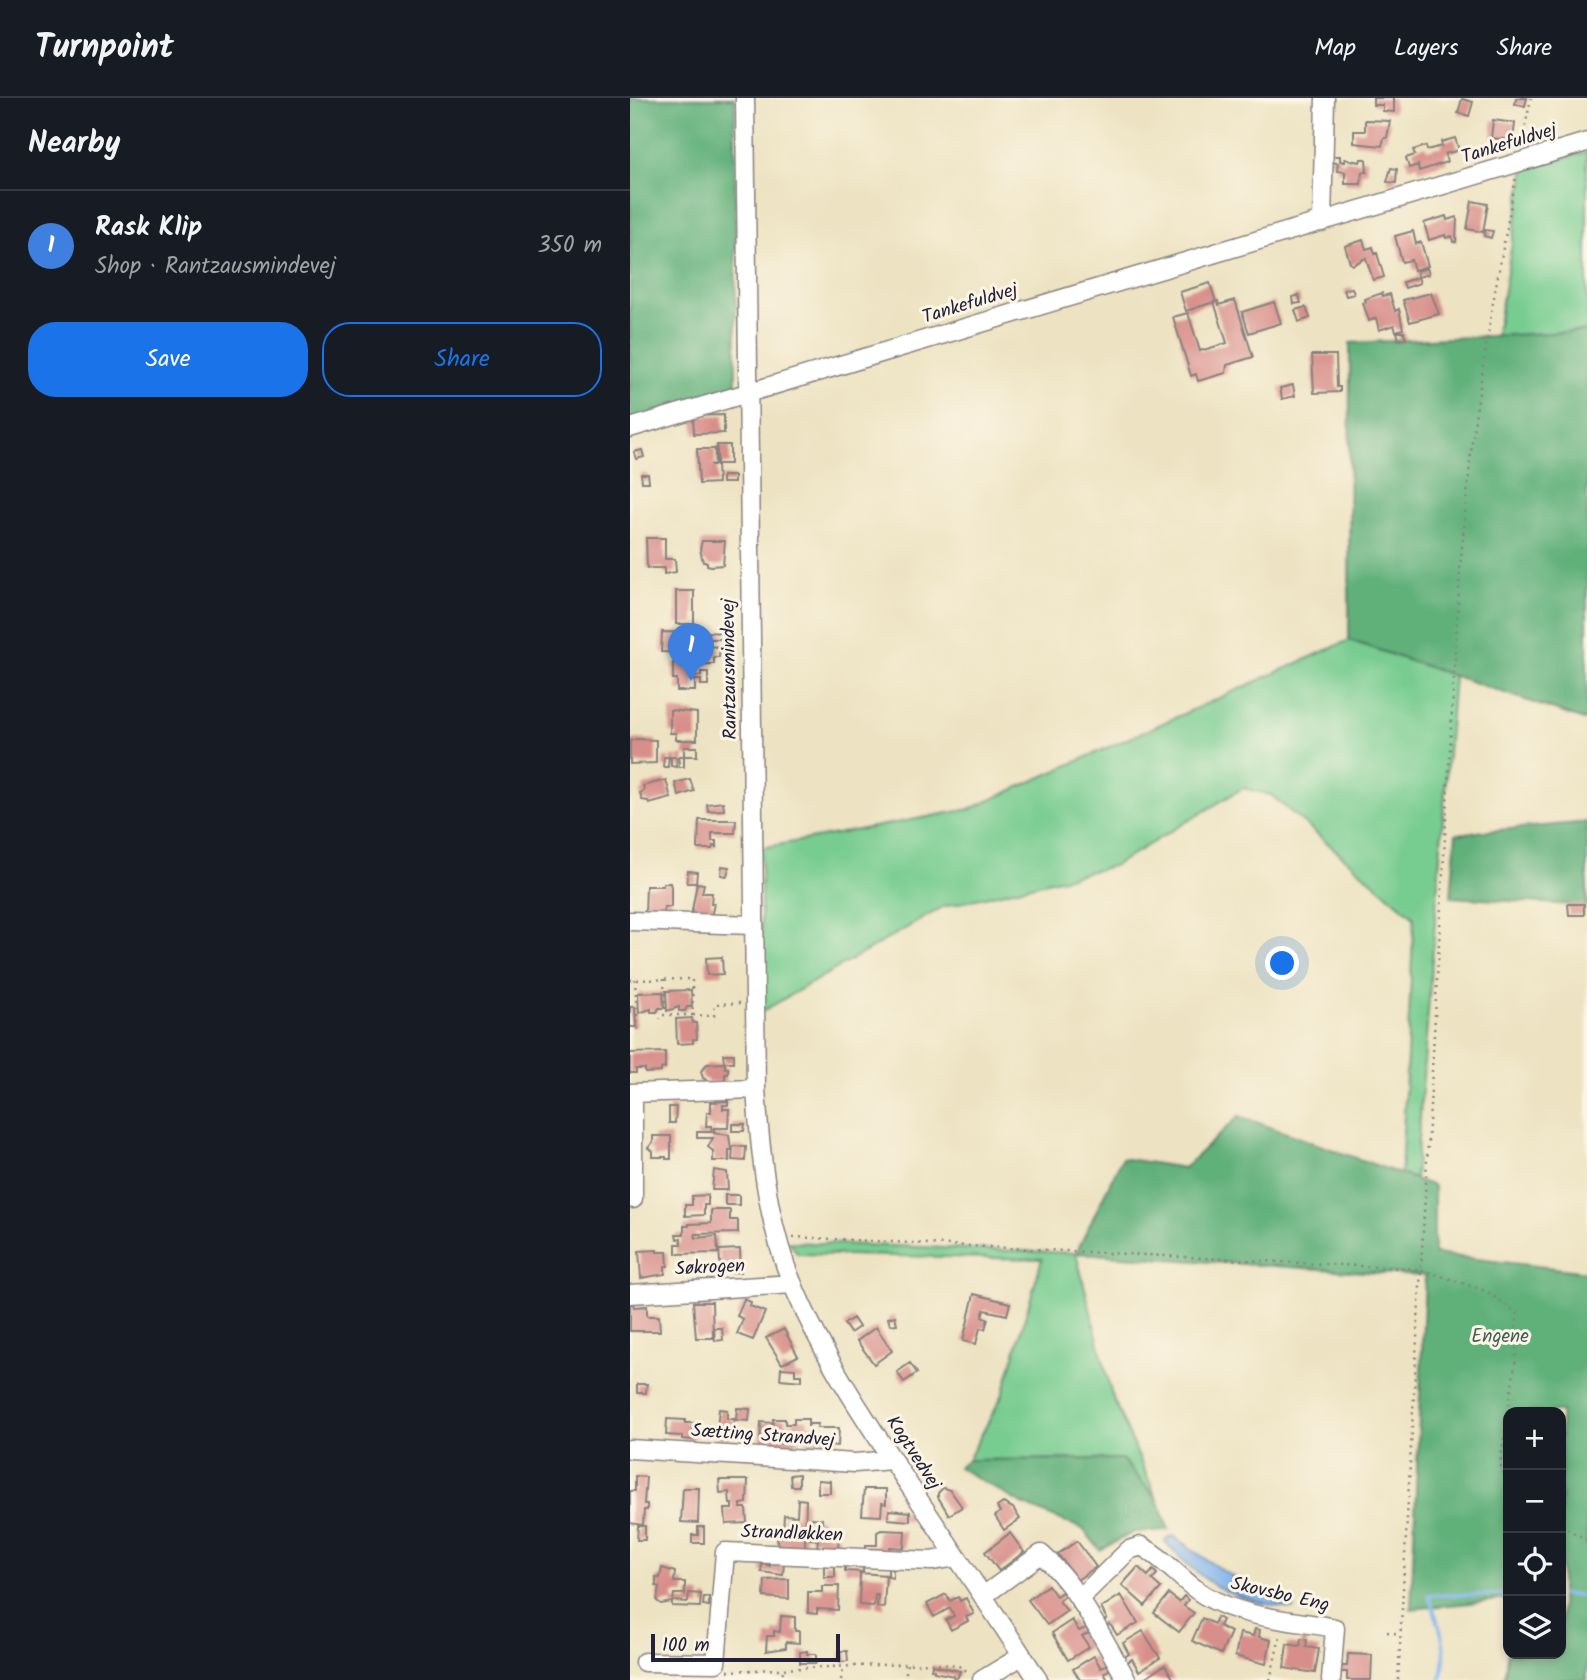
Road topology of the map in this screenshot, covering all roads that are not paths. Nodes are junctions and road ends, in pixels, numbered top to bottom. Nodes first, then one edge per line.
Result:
1 (745, 98) edge
2 (1325, 98) edge
3 (1587, 142) edge
4 (1322, 222) junction
5 (747, 393) junction
6 (630, 428) edge
7 (630, 921) edge
8 (754, 925) junction
9 (756, 1089) junction
10 (631, 1093) edge
11 (633, 1199) dead end
12 (778, 1236) joint
13 (793, 1284) junction
14 (630, 1294) edge
15 (630, 1449) edge
16 (892, 1460) junction
17 (957, 1557) junction
18 (983, 1596) junction
19 (1079, 1600) junction
20 (1023, 1656) junction
21 (644, 1662) dead end
22 (716, 1671) edge
23 (980, 1680) edge
24 (1038, 1680) edge
25 (1127, 1680) edge
26 (1331, 1680) edge

1 - 5 street, Rantzausmindevej
2 - 4 street
3 - 4 street, Tankefuldvej
4 - 5 street, Tankefuldvej
5 - 6 street, Tankefuldvej
5 - 8 street, Rantzausmindevej
7 - 8 street
8 - 9 street, Rantzausmindevej
9 - 10 street
9 - 12 street, Rantzausmindevej
10 - 11 street
12 - 13 street, Kogtvedvej
13 - 14 street, Søkrogen
13 - 16 street, Kogtvedvej
15 - 16 street, Sætting Strandvej
16 - 17 street, Kogtvedvej
17 - 18 street, Kogtvedvej
17 - 22 street, Strandløkken
18 - 19 street
18 - 20 street, Kogtvedvej
19 - 25 street
19 - 26 street, Skovsbo Eng
20 - 23 street
20 - 24 street, Kogtvedvej
21 - 22 street

